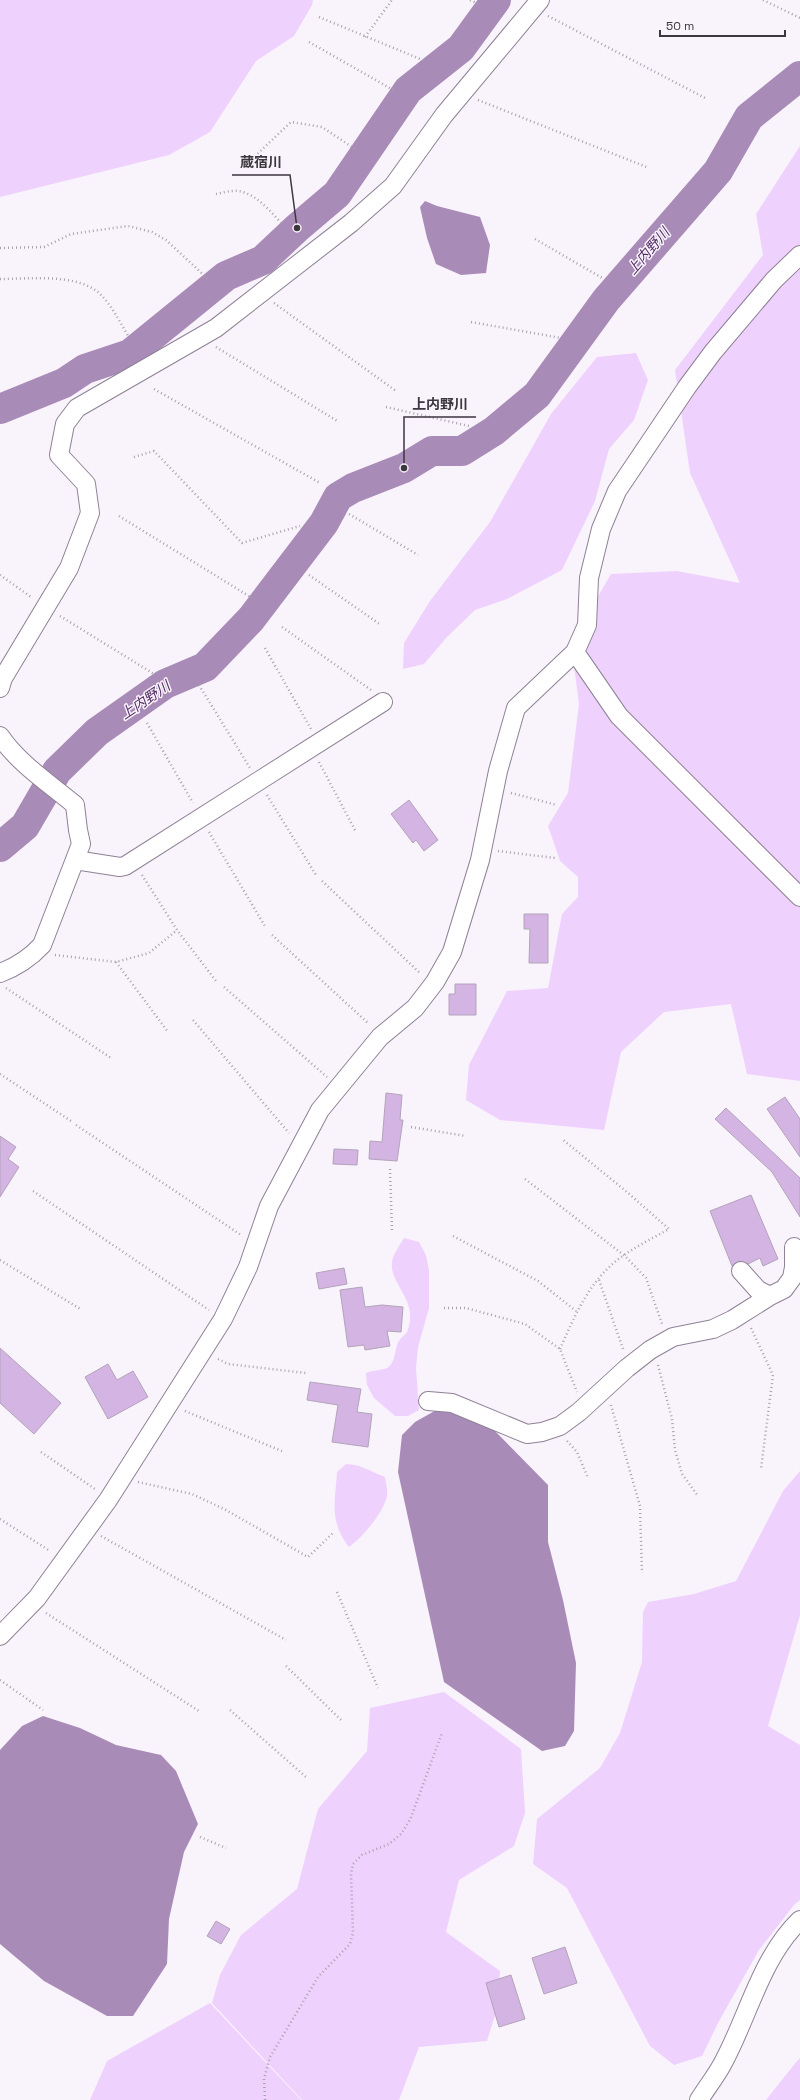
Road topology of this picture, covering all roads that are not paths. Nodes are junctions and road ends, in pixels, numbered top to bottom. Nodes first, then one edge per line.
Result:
1 (542, 6) edge
2 (800, 255) edge
3 (575, 652) junction
4 (0, 688) edge
5 (379, 697) road end
6 (0, 736) edge
7 (75, 860) junction
8 (800, 898) edge
9 (2, 979) edge
10 (794, 1248) dead end
11 (741, 1271) dead end
12 (770, 1296) junction
13 (428, 1401) dead end
14 (0, 1636) edge
15 (800, 1920) edge
16 (699, 2100) edge

1 - 4 street
2 - 3 street
3 - 8 street
3 - 14 street
5 - 7 street
6 - 7 street
7 - 9 street
10 - 12 street
11 - 12 street
12 - 13 street
15 - 16 street

